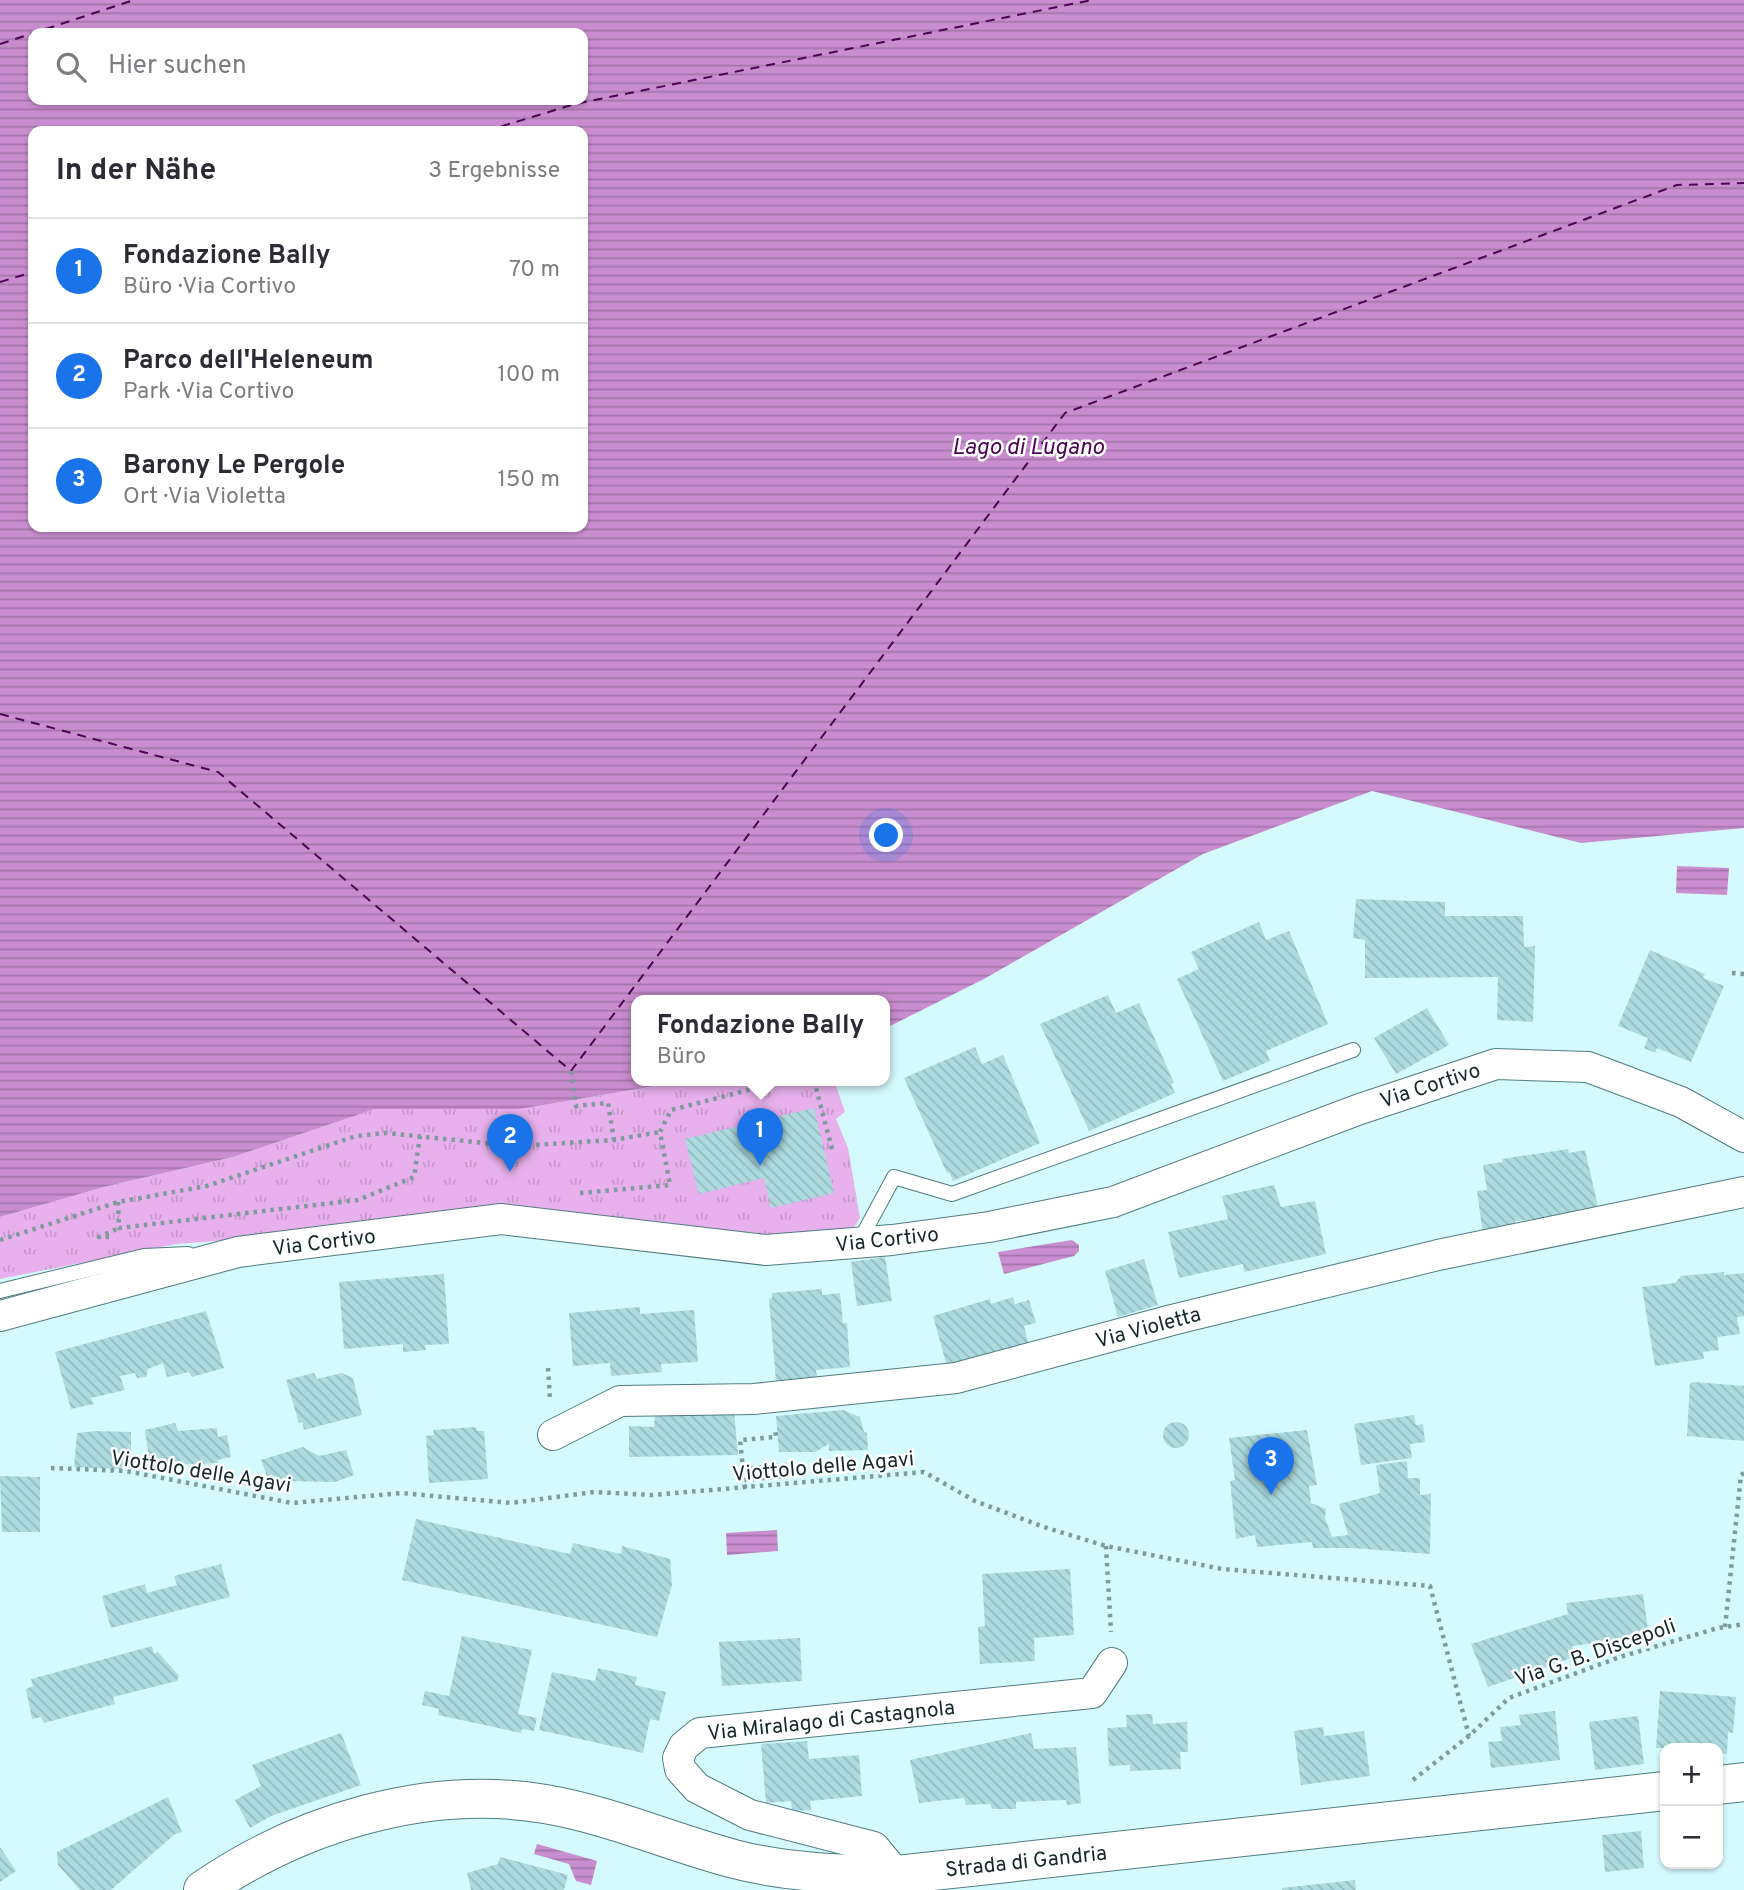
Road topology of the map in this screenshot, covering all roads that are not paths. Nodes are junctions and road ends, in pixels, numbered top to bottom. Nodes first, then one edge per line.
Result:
1 (1353, 1050) dead end
2 (1744, 1137) edge
3 (1744, 1192) edge
4 (859, 1242) junction
5 (238, 1252) junction
6 (0, 1291) edge
7 (0, 1316) edge
8 (553, 1435) dead end
9 (1112, 1662) road end
10 (1744, 1782) edge
11 (1723, 1784) edge
12 (1660, 1792) edge
13 (897, 1875) junction
14 (203, 1890) edge

1 - 4 lane
2 - 4 street, Via Cortivo
3 - 8 street, Via Violetta
4 - 5 street, Via Cortivo
5 - 6 lane
5 - 7 street, Via Cortivo
9 - 13 street, Via Miralago di Castagnola
10 - 11 main road
12 - 13 main road, Strada di Gandria
13 - 14 main road, Strada di Gandria

